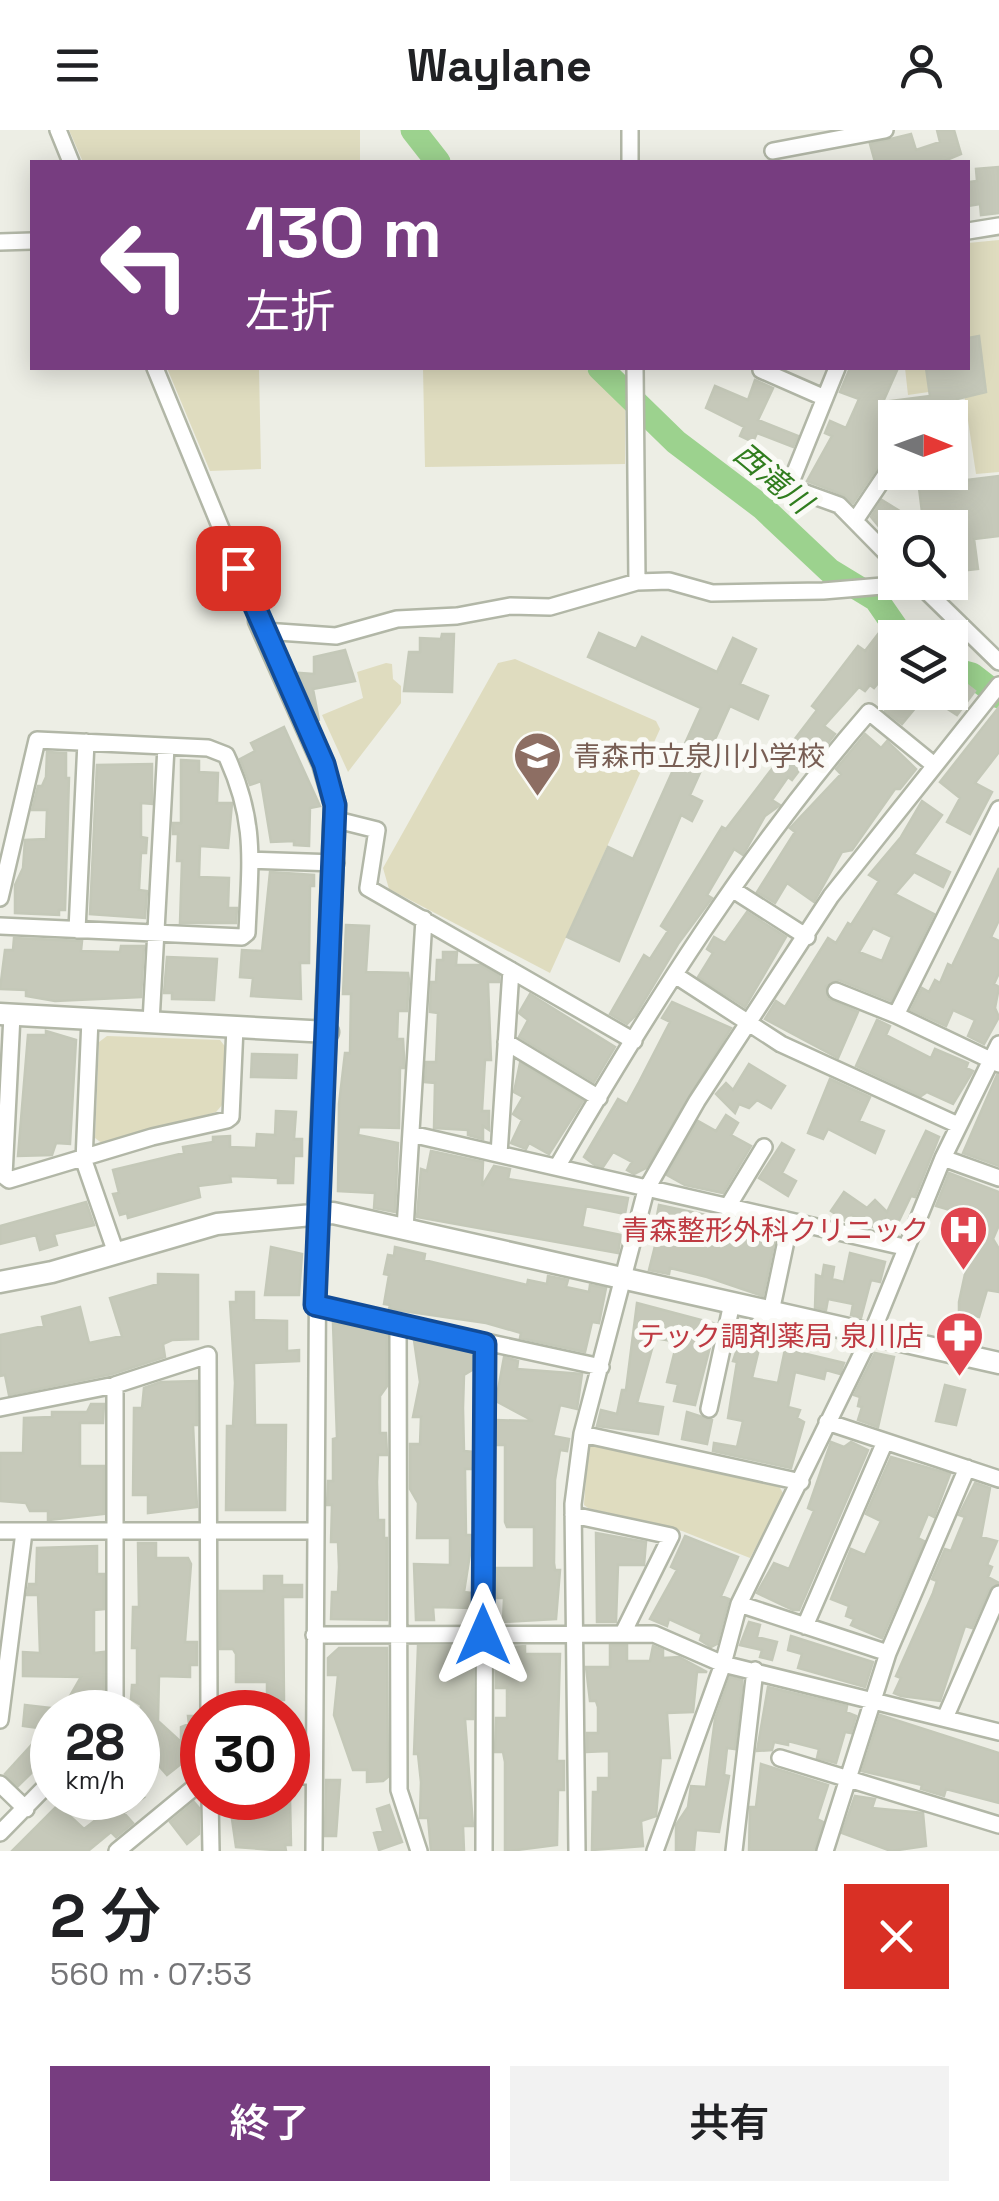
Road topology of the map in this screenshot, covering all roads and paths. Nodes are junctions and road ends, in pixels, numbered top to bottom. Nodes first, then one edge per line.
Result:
1 (58, 130) edge
2 (630, 130) edge
3 (885, 130) edge
4 (819, 137) edge
5 (773, 151) dead end
6 (70, 160) edge
7 (630, 160) edge
8 (999, 226) edge
9 (970, 231) edge
10 (0, 242) edge
11 (30, 242) edge
12 (157, 370) edge
13 (635, 370) edge
14 (761, 370) dead end
15 (837, 370) edge
16 (825, 398) junction
17 (878, 486) edge
18 (856, 519) junction
19 (878, 547) edge
20 (637, 582) junction
21 (878, 587) edge
22 (935, 600) edge
23 (262, 626) junction
24 (999, 662) edge
25 (995, 690) edge
26 (86, 742) junction
27 (166, 747) junction
28 (934, 765) junction
29 (999, 809) edge
30 (337, 820) junction
31 (250, 860) junction
32 (336, 862) junction
33 (735, 891) junction
34 (0, 898) edge
35 (424, 919) junction
36 (0, 926) edge
37 (77, 930) junction
38 (156, 934) junction
39 (807, 937) junction
40 (511, 970) junction
41 (676, 975) junction
42 (836, 991) dead end
43 (6, 1015) edge
44 (896, 1015) junction
45 (90, 1019) junction
46 (151, 1022) junction
47 (747, 1025) junction
48 (235, 1027) junction
49 (328, 1032) junction
50 (634, 1041) junction
51 (506, 1042) junction
52 (999, 1044) edge
53 (995, 1062) edge
54 (599, 1098) junction
55 (958, 1125) junction
56 (411, 1134) junction
57 (764, 1147) dead end
58 (499, 1154) junction
59 (943, 1158) junction
60 (84, 1160) junction
61 (558, 1167) junction
62 (999, 1178) edge
63 (646, 1190) junction
64 (727, 1208) junction
65 (318, 1212) junction
66 (790, 1222) junction
67 (405, 1229) junction
68 (904, 1247) junction
69 (116, 1253) junction
70 (624, 1279) junction
71 (0, 1282) edge
72 (732, 1303) junction
73 (315, 1305) junction
74 (771, 1312) junction
75 (398, 1324) junction
76 (871, 1335) junction
77 (485, 1344) junction
78 (999, 1363) edge
79 (601, 1367) junction
80 (116, 1385) junction
81 (0, 1408) edge
82 (709, 1409) dead end
83 (826, 1422) junction
84 (582, 1434) junction
85 (884, 1444) junction
86 (967, 1468) junction
87 (999, 1478) edge
88 (801, 1482) junction
89 (573, 1515) junction
90 (0, 1531) edge
91 (115, 1531) junction
92 (313, 1531) junction
93 (24, 1532) junction
94 (208, 1532) junction
95 (999, 1594) edge
96 (740, 1604) junction
97 (805, 1626) junction
98 (623, 1633) junction
99 (572, 1634) junction
100 (400, 1635) junction
101 (483, 1635) junction
102 (314, 1636) junction
103 (888, 1653) junction
104 (723, 1664) junction
105 (755, 1670) junction
106 (115, 1690) edge
107 (209, 1690) edge
108 (872, 1699) junction
109 (945, 1718) junction
110 (0, 1720) edge
111 (999, 1732) edge
112 (780, 1758) dead end
113 (310, 1776) edge
114 (314, 1776) junction
115 (849, 1778) junction
116 (0, 1784) edge
117 (180, 1800) edge
118 (30, 1805) edge
119 (26, 1809) junction
120 (210, 1820) edge
121 (999, 1825) edge
122 (0, 1833) edge
123 (116, 1851) edge
124 (210, 1851) edge
125 (314, 1851) edge
126 (420, 1851) edge
127 (484, 1851) edge
128 (576, 1851) edge
129 (655, 1851) edge
130 (734, 1851) edge
131 (825, 1851) edge

1 - 6 street
2 - 7 street
3 - 4 street
4 - 5 street
8 - 9 street
10 - 11 street
12 - 23 street
13 - 20 street
14 - 16 street
15 - 16 street
16 - 18 street
17 - 18 street
18 - 19 street
20 - 21 street
20 - 23 street
22 - 24 street
23 - 30 street
25 - 28 street
26 - 27 street
26 - 34 street
26 - 37 street
27 - 31 street
27 - 38 street
28 - 33 street
28 - 39 street
29 - 44 street
30 - 32 street
30 - 35 street
31 - 32 street
31 - 38 street
32 - 49 street
33 - 39 street
33 - 41 street
35 - 40 street
35 - 56 street
36 - 37 street
37 - 38 street
38 - 46 street
39 - 47 street
40 - 50 street
40 - 51 street
41 - 47 street
41 - 50 street
42 - 44 street
43 - 45 street
43 - 60 street
44 - 53 street
45 - 46 street
45 - 60 street
46 - 48 street
47 - 55 street
47 - 63 street
48 - 49 street
48 - 60 street
49 - 65 street
50 - 54 street
51 - 54 street
51 - 58 street
52 - 53 street
53 - 55 street
54 - 61 street
55 - 59 street
56 - 58 street
56 - 67 street
57 - 64 street
58 - 61 street
59 - 62 street
59 - 68 street
60 - 69 street
61 - 63 street
63 - 64 street
63 - 70 street
64 - 66 street
65 - 67 street
65 - 69 street
65 - 73 street
66 - 68 street
66 - 74 street
67 - 70 street
68 - 76 street
69 - 71 street
70 - 72 street
70 - 79 street
72 - 74 street
72 - 82 street
73 - 75 street
73 - 92 street
74 - 76 street
75 - 77 street
75 - 100 street
76 - 78 street
76 - 83 street
77 - 79 street
77 - 101 street
79 - 84 street
80 - 81 street
80 - 91 street
80 - 94 street
83 - 85 street
83 - 88 street
84 - 88 street
84 - 89 street
85 - 86 street
85 - 97 street
86 - 87 street
86 - 103 street
88 - 96 street
89 - 98 street
89 - 99 street
90 - 93 street
91 - 93 street
91 - 94 street
91 - 106 street
92 - 94 street
92 - 102 street
93 - 110 street
94 - 107 street
95 - 109 street
96 - 97 street
96 - 104 street
97 - 103 street
98 - 99 street
98 - 104 street
99 - 101 street
99 - 128 street
100 - 101 street
100 - 102 street
100 - 126 street
101 - 127 street
102 - 114 street
103 - 108 street
104 - 105 street
104 - 129 street
105 - 108 street
105 - 130 street
108 - 109 street
108 - 115 street
109 - 111 street
112 - 115 street
113 - 114 street
114 - 125 street
115 - 121 street
115 - 131 street
116 - 119 street
117 - 123 street
118 - 119 street
119 - 122 street
120 - 124 street

